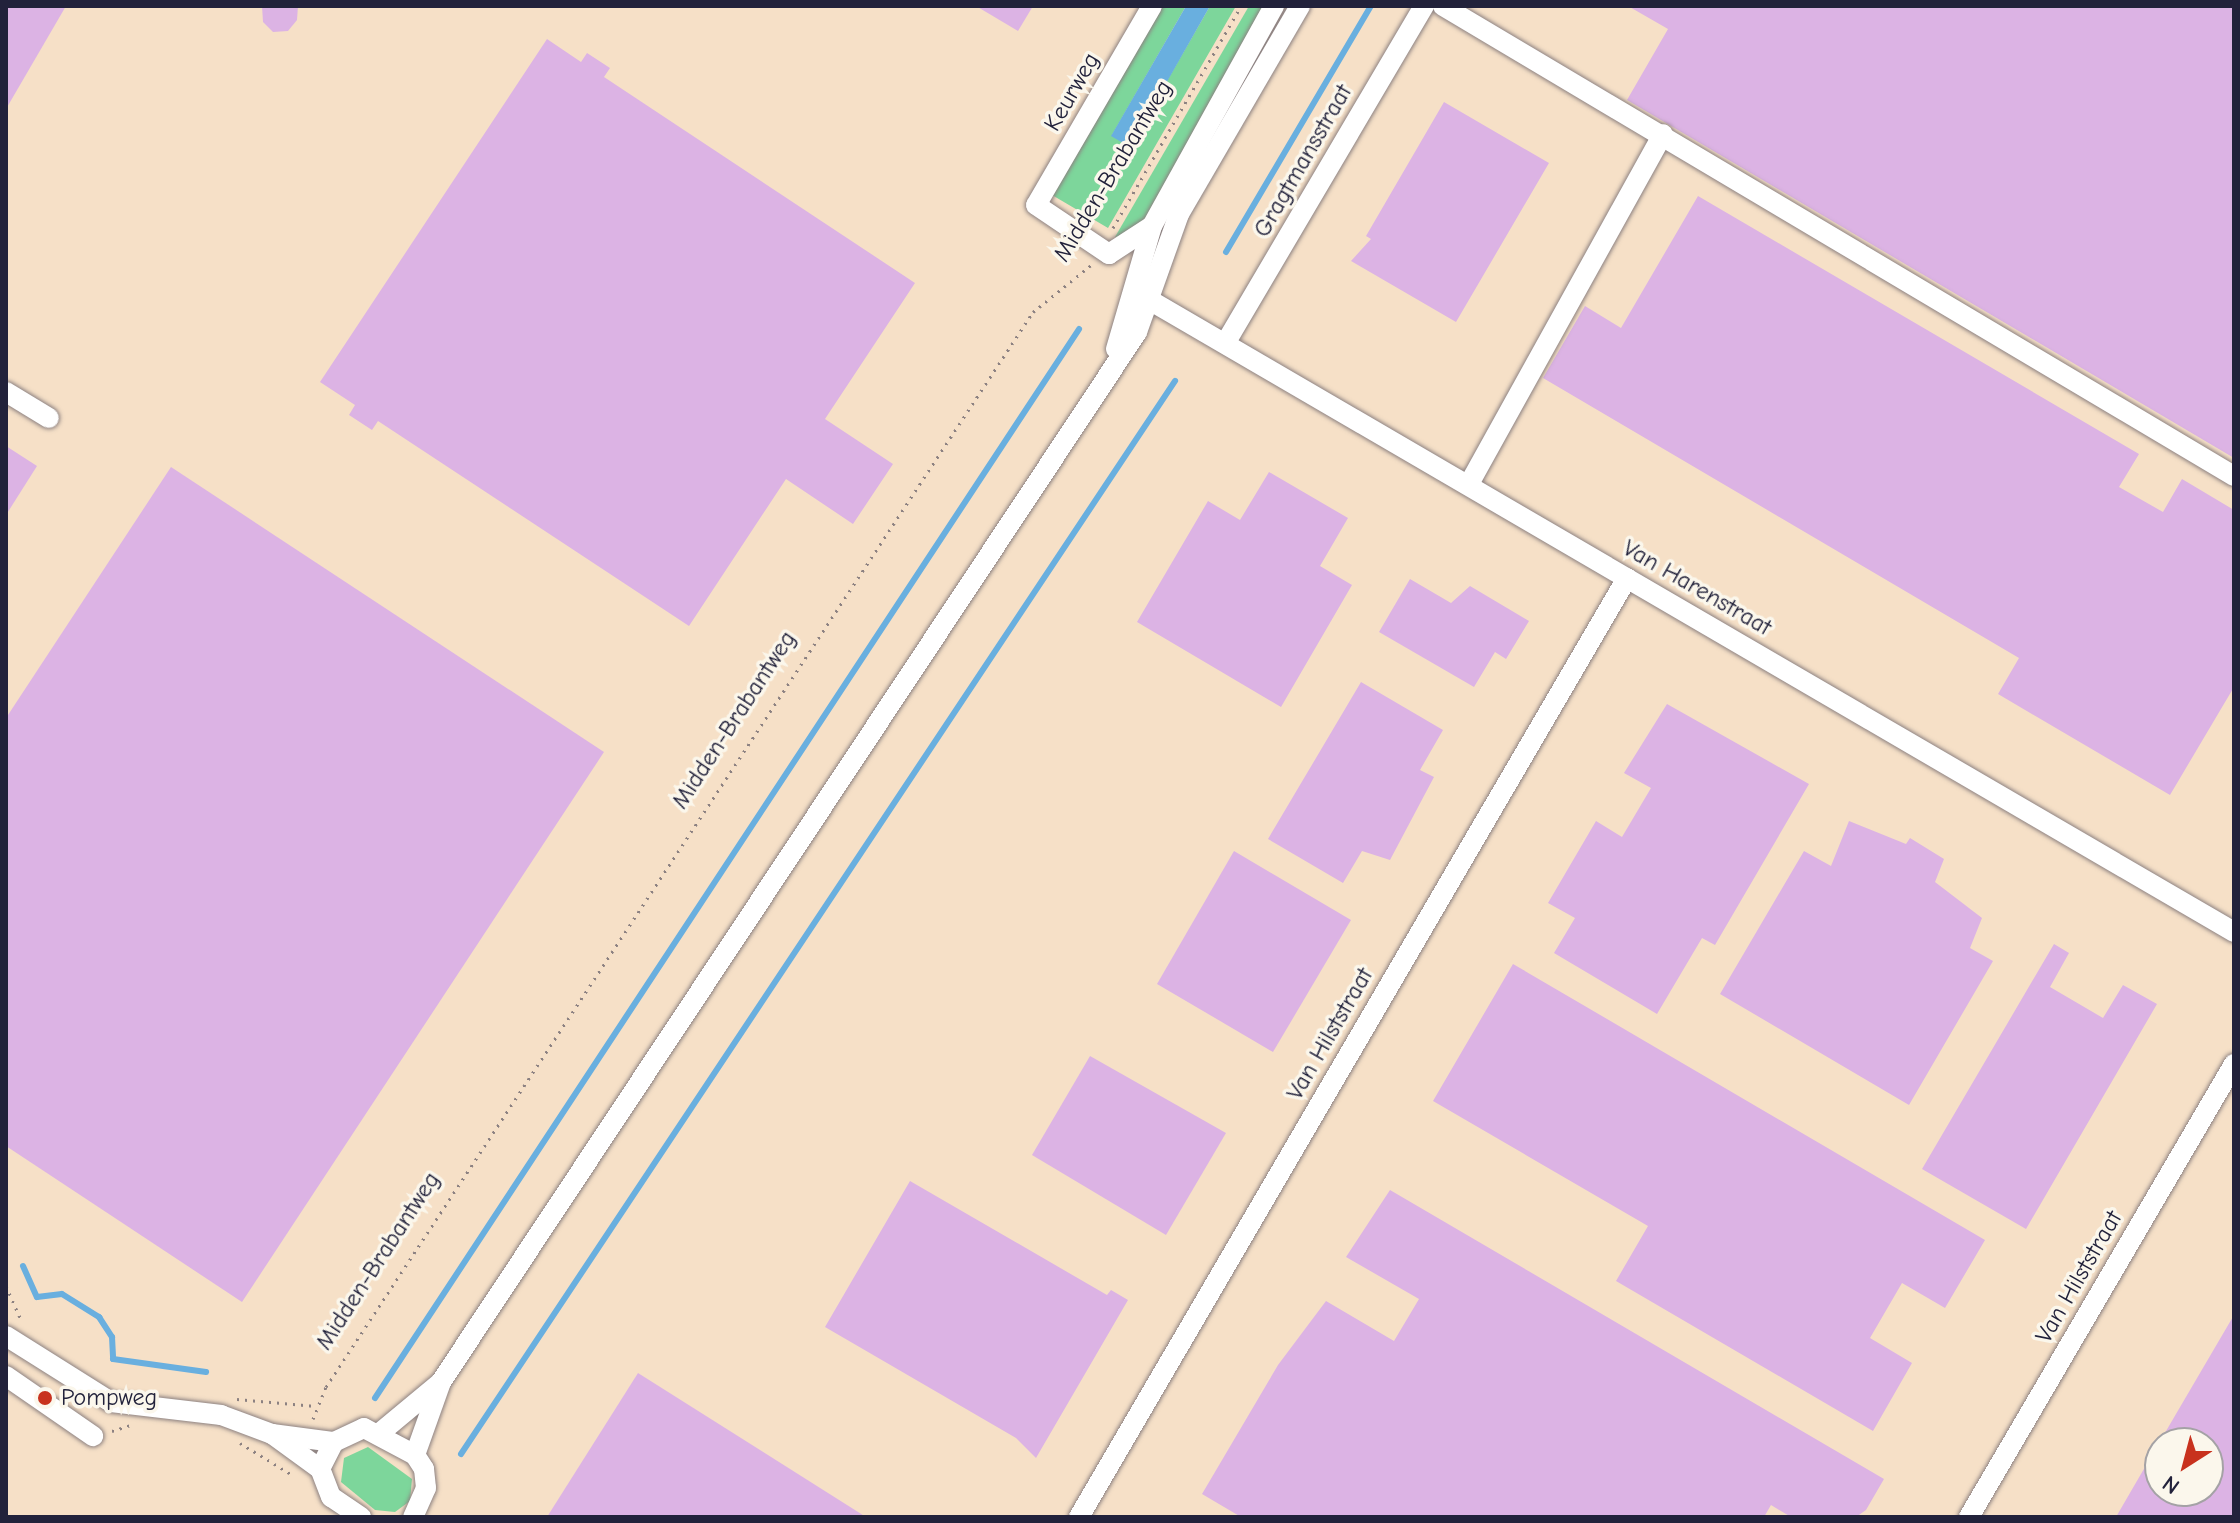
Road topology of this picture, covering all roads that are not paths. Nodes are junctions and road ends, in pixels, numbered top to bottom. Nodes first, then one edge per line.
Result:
1 (1152, 6) edge
2 (1274, 6) edge
3 (1300, 6) edge
4 (1424, 6) edge
5 (1443, 6) edge
6 (1663, 134) junction
7 (1152, 226) junction
8 (1142, 294) junction
9 (1226, 342) junction
10 (6, 392) edge
11 (49, 418) dead end
12 (2234, 476) edge
13 (1469, 484) junction
14 (1627, 578) junction
15 (2234, 932) edge
16 (2234, 1064) edge
17 (14, 1330) edge
18 (6, 1376) edge
19 (441, 1382) junction
20 (381, 1432) junction
21 (272, 1434) junction
22 (93, 1436) road end
23 (334, 1442) junction
24 (415, 1455) junction
25 (320, 1469) junction
26 (357, 1516) edge
27 (415, 1516) edge
28 (1079, 1517) edge
29 (1969, 1517) edge

1 - 7 street, Keurweg
2 - 7 street
3 - 8 street
4 - 9 street, Gragtmansstraat
5 - 6 street
6 - 12 street
6 - 13 street
7 - 8 street
8 - 9 street, Van Harenstraat
8 - 19 street
9 - 13 street, Van Harenstraat
10 - 11 street
13 - 14 street, Van Harenstraat
14 - 15 street, Van Harenstraat
14 - 28 street, Van Hilststraat
16 - 29 street, Van Hilststraat
17 - 21 street
18 - 22 street
19 - 20 street
19 - 24 street
20 - 23 street
20 - 24 street
21 - 23 street
21 - 25 street
23 - 25 street
24 - 27 street
25 - 26 street

